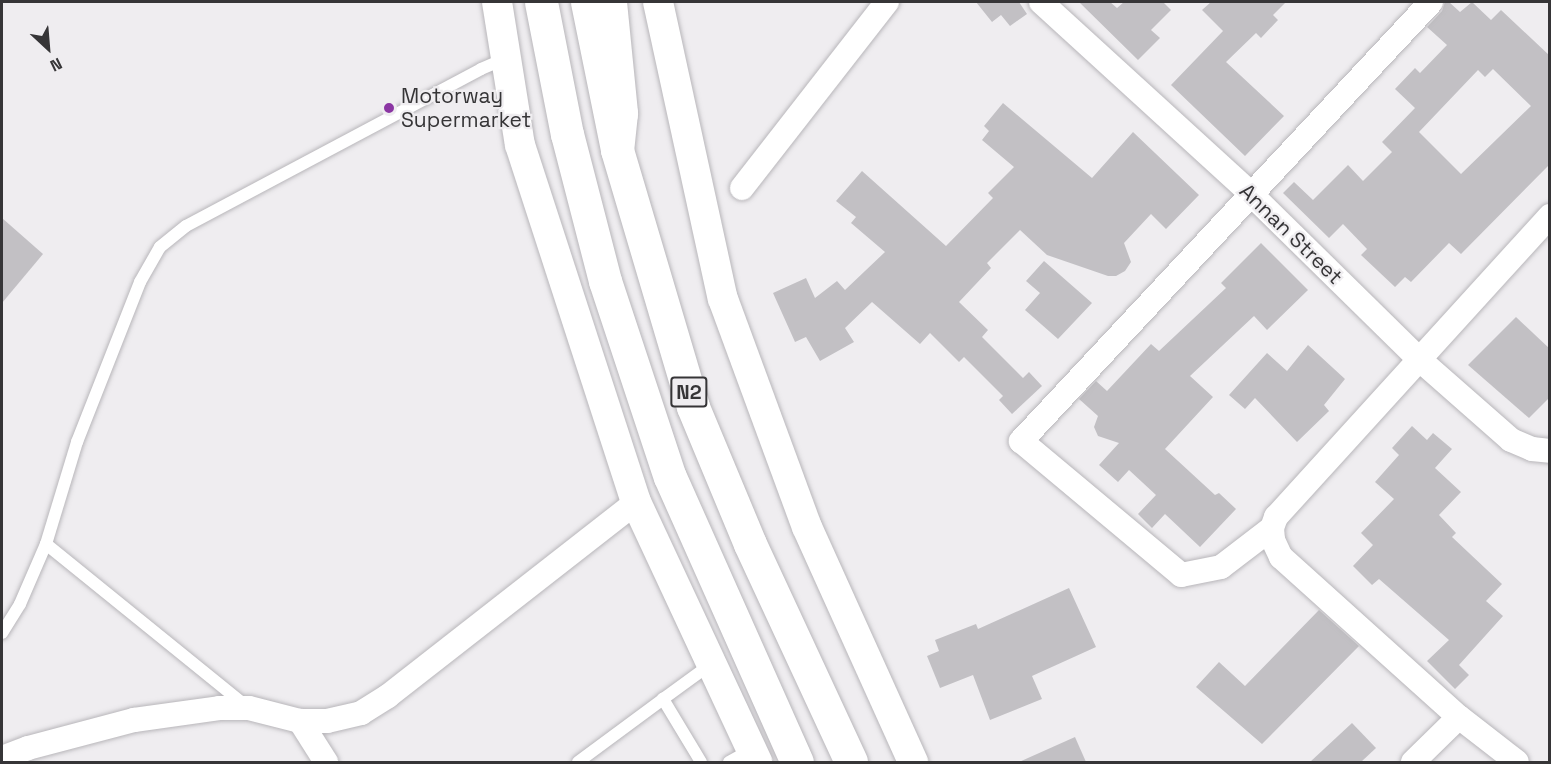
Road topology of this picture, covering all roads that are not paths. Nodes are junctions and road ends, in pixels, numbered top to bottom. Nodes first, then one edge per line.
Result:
1 (498, 2) edge
2 (542, 2) edge
3 (587, 2) edge
4 (610, 2) edge
5 (658, 2) edge
6 (887, 2) edge
7 (1041, 2) edge
8 (1431, 2) edge
9 (506, 59) junction
10 (617, 150) junction
11 (742, 188) dead end
12 (1252, 195) junction
13 (1550, 216) edge
14 (1420, 360) junction
15 (1550, 452) edge
16 (636, 502) junction
17 (1272, 528) junction
18 (46, 544) junction
19 (2, 633) edge
20 (711, 664) junction
21 (663, 699) junction
22 (249, 708) junction
23 (1459, 717) junction
24 (300, 721) junction
25 (2, 758) edge
26 (746, 758) edge
27 (326, 762) edge
28 (578, 762) edge
29 (701, 762) edge
30 (797, 762) edge
31 (851, 762) edge
32 (913, 762) edge
33 (1413, 762) edge
34 (1517, 762) edge

1 - 9 street
2 - 30 highway, N2
3 - 10 highway, N2
4 - 10 highway
5 - 32 street
6 - 11 street
7 - 12 street, Annan Street
8 - 12 street
9 - 16 street
9 - 18 lane
10 - 31 highway, N2
12 - 14 street, Annan Street
12 - 17 street
13 - 14 street
14 - 15 street, Annan Street
14 - 17 street
16 - 20 street
16 - 24 street
17 - 23 street
18 - 19 lane
18 - 22 lane
20 - 21 lane
20 - 26 street
21 - 28 lane
21 - 29 lane
22 - 24 street
22 - 25 street
23 - 33 street
23 - 34 street
24 - 27 street

